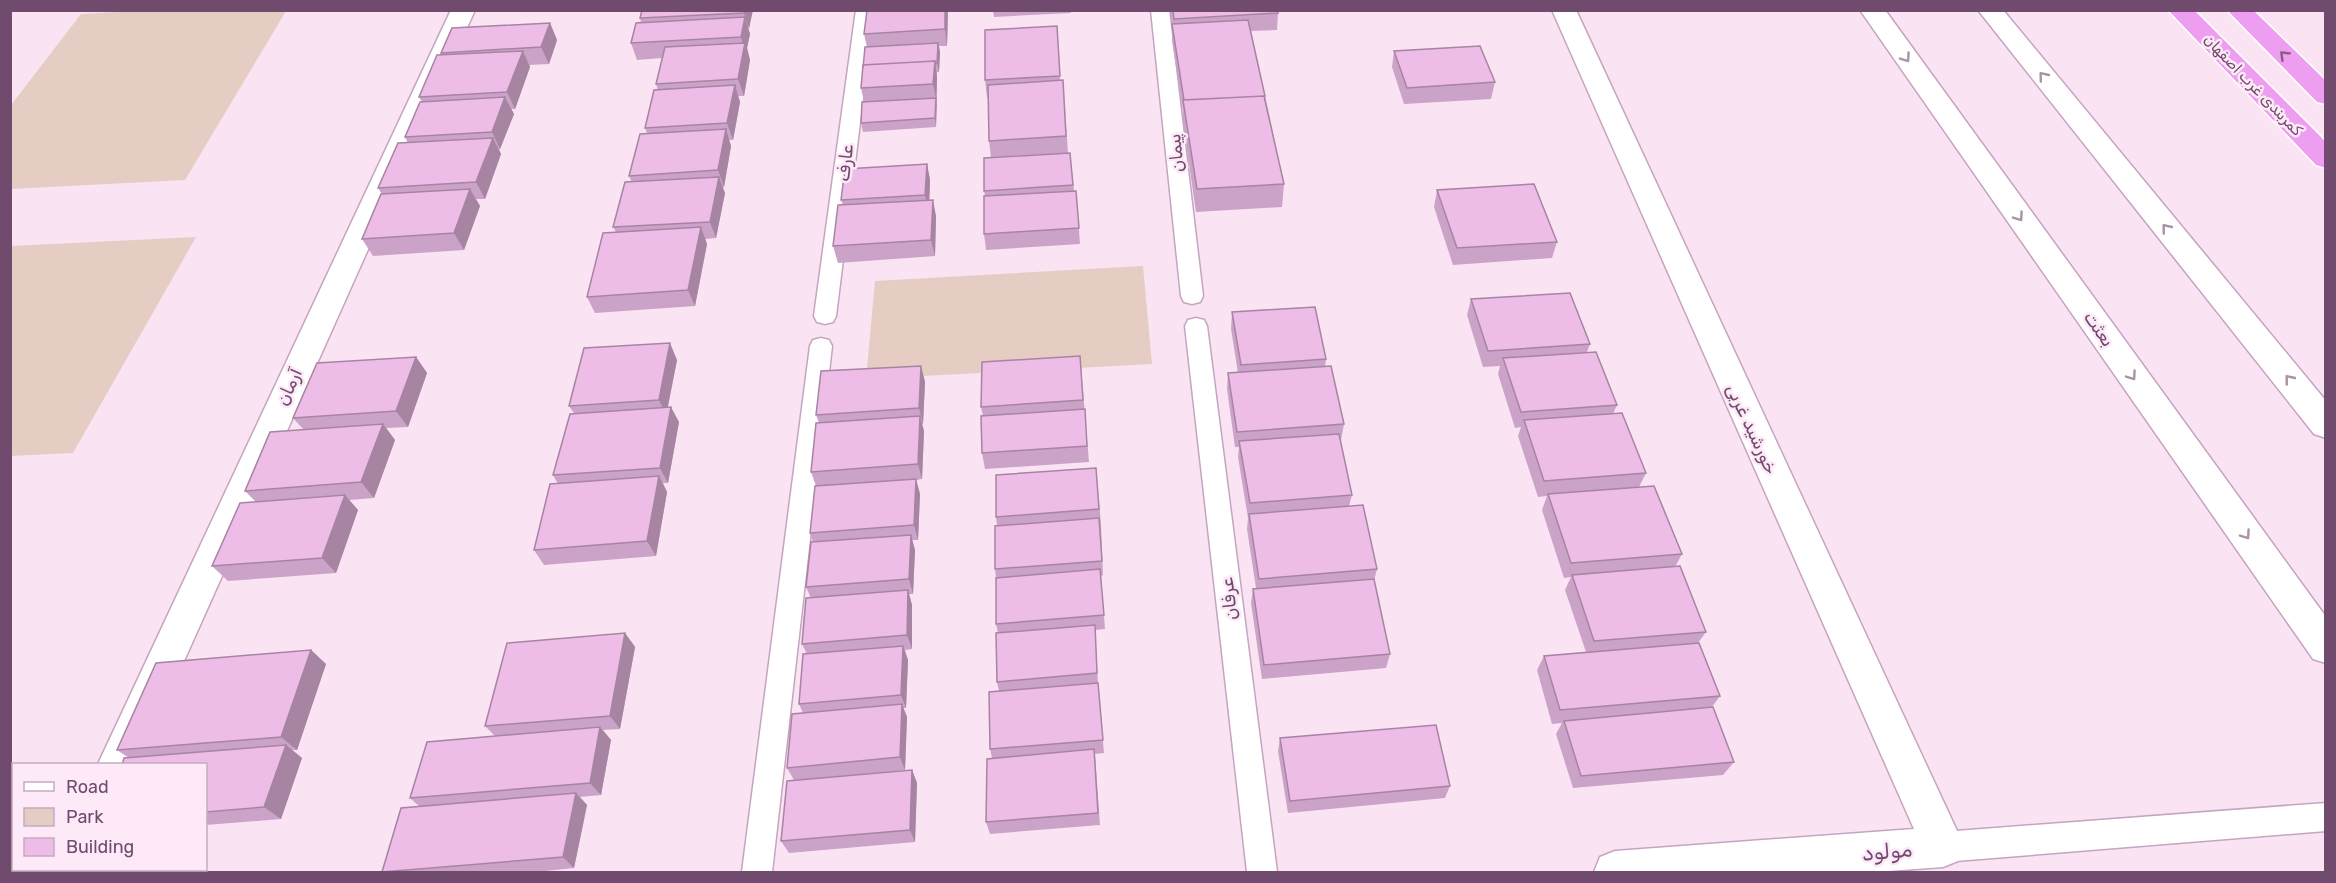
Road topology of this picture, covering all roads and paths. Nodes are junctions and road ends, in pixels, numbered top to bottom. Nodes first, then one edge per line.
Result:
1 (463, 10) edge
2 (865, 10) edge
3 (1160, 10) edge
4 (1564, 10) edge
5 (1872, 10) edge
6 (1990, 10) edge
7 (2180, 10) edge
8 (2239, 10) edge
9 (2325, 96) edge
10 (2325, 159) edge
11 (1192, 296) dead end
12 (825, 316) dead end
13 (1196, 326) dead end
14 (821, 346) dead end
15 (2325, 425) edge
16 (2325, 647) edge
17 (119, 763) edge
18 (2325, 817) edge
19 (1943, 847) junction
20 (757, 873) edge
21 (1262, 873) edge
22 (1615, 873) edge

1 - 17 street, آرمان
2 - 12 lane, عارف
3 - 11 lane, پیمان
4 - 19 street, خورشید غربی
5 -> 16 street, بعثت
15 -> 6 street
7 - 10 highway, کمربندی غرب اصفهان
9 -> 8 highway
13 - 21 lane, عرفان
14 - 20 lane
18 - 19 lane
19 - 22 street, مولود

